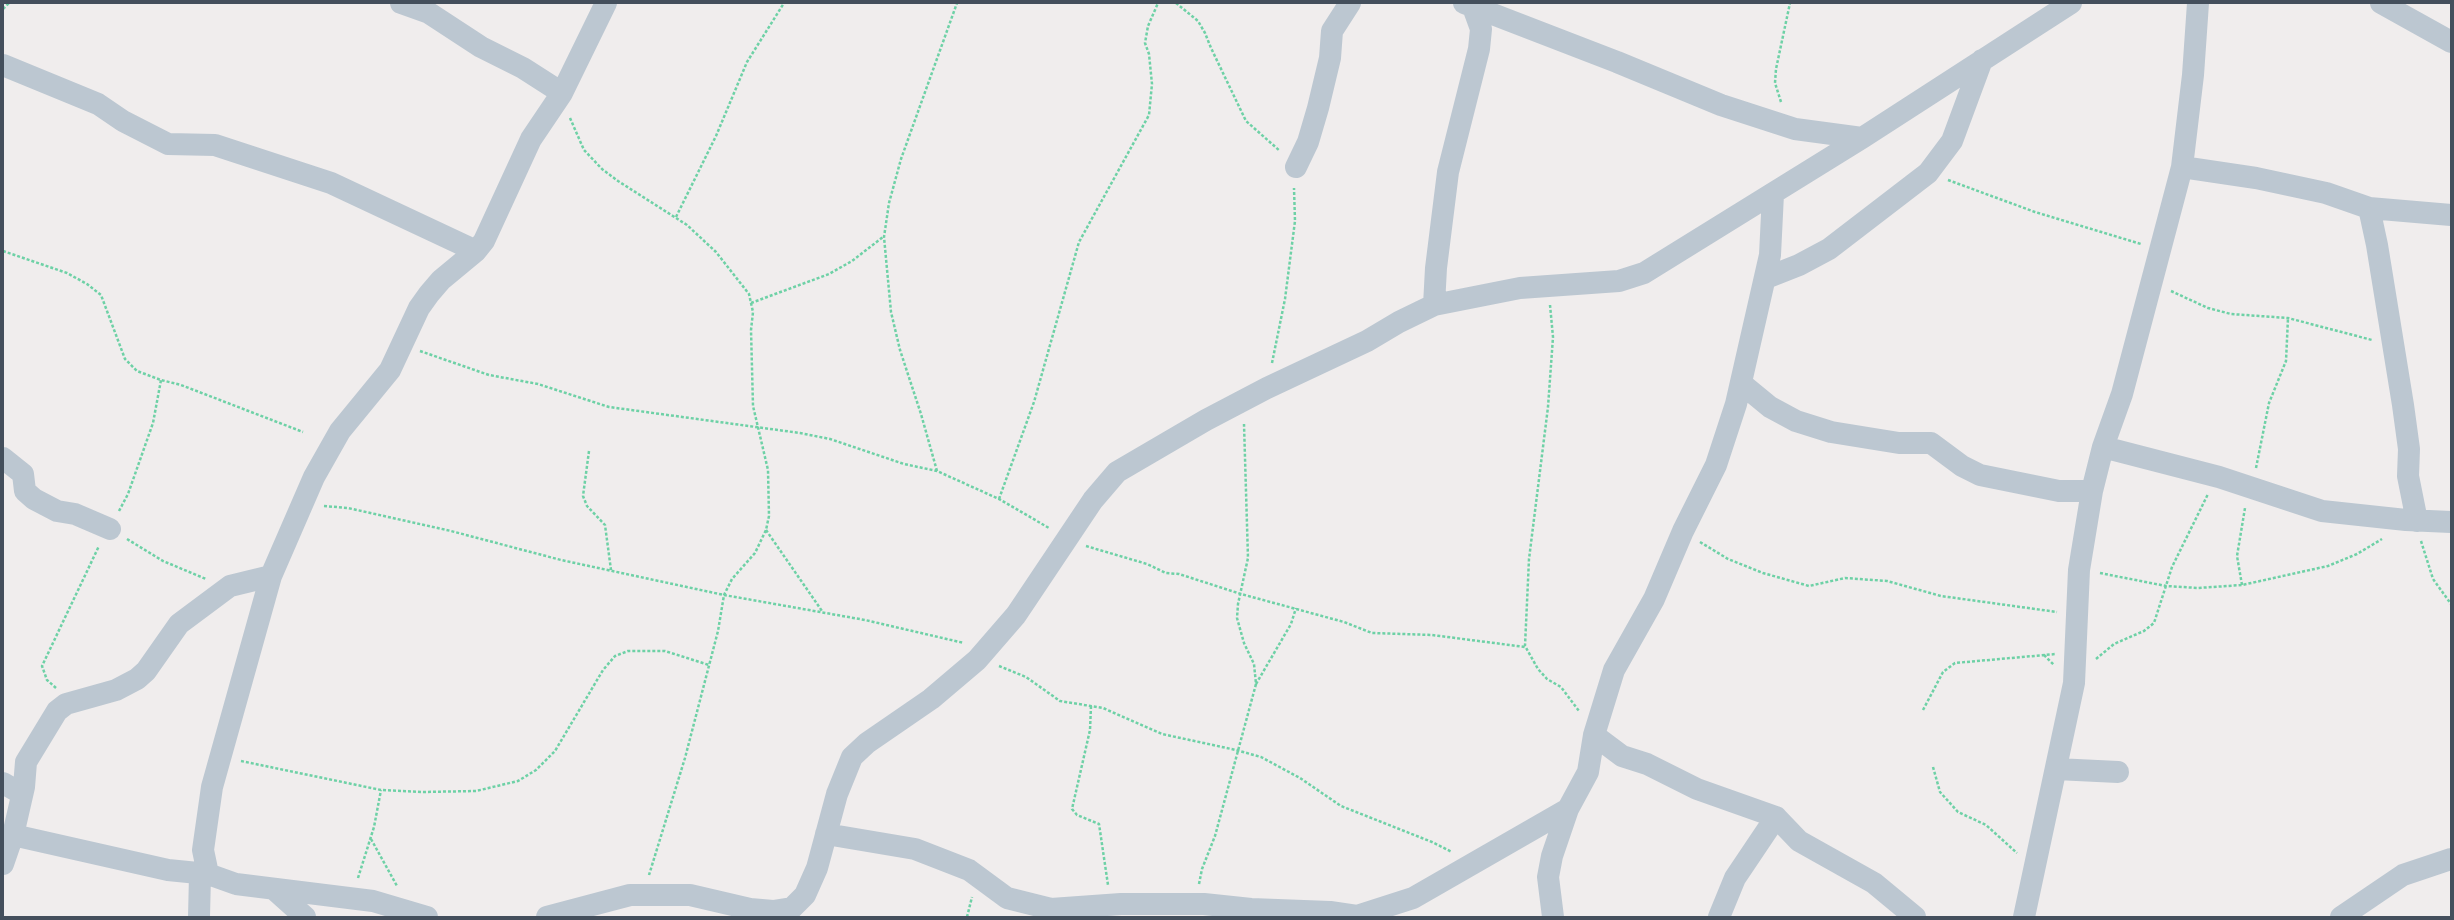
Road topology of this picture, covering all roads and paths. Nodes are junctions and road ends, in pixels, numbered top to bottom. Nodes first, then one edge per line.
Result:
1 (9, 3) edge
2 (606, 3) edge
3 (783, 3) edge
4 (957, 3) edge
5 (1158, 3) edge
6 (1176, 3) edge
7 (1350, 3) edge
8 (1790, 3) edge
9 (2071, 3) edge
10 (2198, 3) edge
11 (2381, 3) edge
12 (412, 5) edge
13 (1468, 5) edge
14 (3, 9) edge
15 (2451, 42) edge
16 (1982, 60) junction
17 (3, 66) edge
18 (562, 93) junction
19 (1795, 128) junction
20 (1862, 138) junction
21 (1296, 167) junction
22 (2182, 167) junction
23 (1928, 173) junction
24 (1773, 194) junction
25 (2369, 208) junction
26 (2451, 215) edge
27 (676, 217) junction
28 (884, 237) junction
29 (3, 251) edge
30 (476, 251) junction
31 (2160, 251) junction
32 (1766, 278) junction
33 (2152, 282) junction
34 (1549, 285) junction
35 (751, 303) junction
36 (1434, 305) junction
37 (2288, 318) junction
38 (2391, 342) junction
39 (403, 346) junction
40 (1742, 384) junction
41 (1267, 388) junction
42 (1244, 400) junction
43 (759, 428) junction
44 (303, 432) dead end
45 (2103, 447) junction
46 (589, 451) dead end
47 (3, 458) edge
48 (937, 471) junction
49 (2219, 477) junction
50 (2251, 488) junction
51 (2092, 491) junction
52 (999, 499) junction
53 (302, 503) junction
54 (2412, 520) junction
55 (2451, 522) edge
56 (110, 529) joint
57 (766, 530) junction
58 (1683, 531) junction
59 (1067, 540) junction
60 (611, 570) junction
61 (2079, 570) junction
62 (271, 576) junction
63 (2242, 585) junction
64 (230, 586) junction
65 (2166, 586) junction
66 (1241, 594) junction
67 (724, 595) junction
68 (2451, 604) edge
69 (1296, 608) junction
70 (822, 611) junction
71 (2076, 615) junction
72 (1525, 647) junction
73 (2074, 653) junction
74 (983, 654) junction
75 (709, 664) junction
76 (2074, 683) junction
77 (1256, 684) junction
78 (1091, 706) junction
79 (1923, 710) dead end
80 (1594, 736) junction
81 (1236, 750) junction
82 (221, 756) junction
83 (1933, 767) dead end
84 (2056, 769) junction
85 (2118, 772) dead end
86 (3, 783) edge
87 (381, 790) junction
88 (22, 794) junction
89 (1568, 809) junction
90 (1776, 817) junction
91 (826, 834) junction
92 (13, 835) junction
93 (371, 839) junction
94 (2451, 859) edge
95 (3, 864) edge
96 (1473, 864) junction
97 (2035, 870) junction
98 (204, 875) junction
99 (275, 890) junction
100 (642, 895) junction
101 (352, 899) junction
102 (1112, 905) junction
103 (1203, 911) edge
104 (792, 913) edge
105 (418, 914) edge
106 (199, 917) edge
107 (305, 917) edge
108 (547, 917) edge
109 (1356, 917) edge
110 (1553, 917) edge
111 (1719, 917) edge
112 (1915, 917) edge
113 (2024, 917) edge
114 (2341, 917) edge

1 - 14 path
2 - 18 street
3 - 27 path
4 - 28 path
5 - 52 path
6 - 21 path
7 - 21 street
8 - 19 path
9 - 16 street
10 - 22 street
11 - 15 street
12 - 18 street
13 - 19 street
13 - 36 street
16 - 20 street
16 - 23 street
17 - 30 street
18 - 27 path
18 - 30 street
19 - 20 street
20 - 24 street
21 - 41 path
22 - 25 street
22 - 31 street
23 - 31 path
23 - 32 street
24 - 32 street
24 - 34 street
25 - 26 street
25 - 38 street
27 - 35 path
28 - 35 path
28 - 48 path
29 - 44 path
30 - 39 street
31 - 33 street
32 - 40 street
33 - 37 path
33 - 45 street
34 - 36 street
34 - 72 path
35 - 43 path
36 - 41 street
37 - 38 path
37 - 50 path
38 - 54 street
39 - 43 path
39 - 53 street
40 - 51 street
40 - 58 street
41 - 42 street
42 - 59 street
42 - 66 path
43 - 48 path
43 - 57 path
45 - 49 street
45 - 51 street
46 - 60 path
47 - 56 street
48 - 52 path
49 - 50 street
49 - 65 path
50 - 54 street
50 - 63 path
51 - 61 street
52 - 59 path
53 - 60 path
53 - 62 street
54 - 55 street
54 - 63 path
54 - 68 path
56 - 64 path
57 - 67 path
57 - 70 path
58 - 71 path
58 - 80 street
59 - 66 path
59 - 74 street
60 - 67 path
61 - 65 path
61 - 71 street
62 - 64 street
62 - 82 street
63 - 65 path
64 - 88 street
65 - 76 path
66 - 69 path
66 - 77 path
67 - 70 path
67 - 75 path
69 - 72 path
69 - 77 path
70 - 74 path
71 - 73 street
72 - 80 path
73 - 76 street
73 - 79 path
74 - 78 path
74 - 91 street
75 - 87 path
75 - 100 path
76 - 84 street
77 - 81 path
78 - 81 path
78 - 102 path
80 - 89 street
80 - 90 street
81 - 96 path
81 - 103 path
82 - 87 path
82 - 98 street
83 - 97 path
84 - 85 street
84 - 97 street
86 - 88 street
87 - 93 path
88 - 92 street
89 - 96 street
89 - 110 street
90 - 111 street
90 - 112 street
91 - 102 street
91 - 104 street
92 - 95 street
92 - 98 street
93 - 101 path
93 - 105 path
94 - 114 street
96 - 109 street
97 - 113 street
98 - 99 street
98 - 106 street
99 - 101 street
99 - 107 street
100 - 104 street
100 - 108 street
101 - 105 street
102 - 103 street
103 - 109 street

